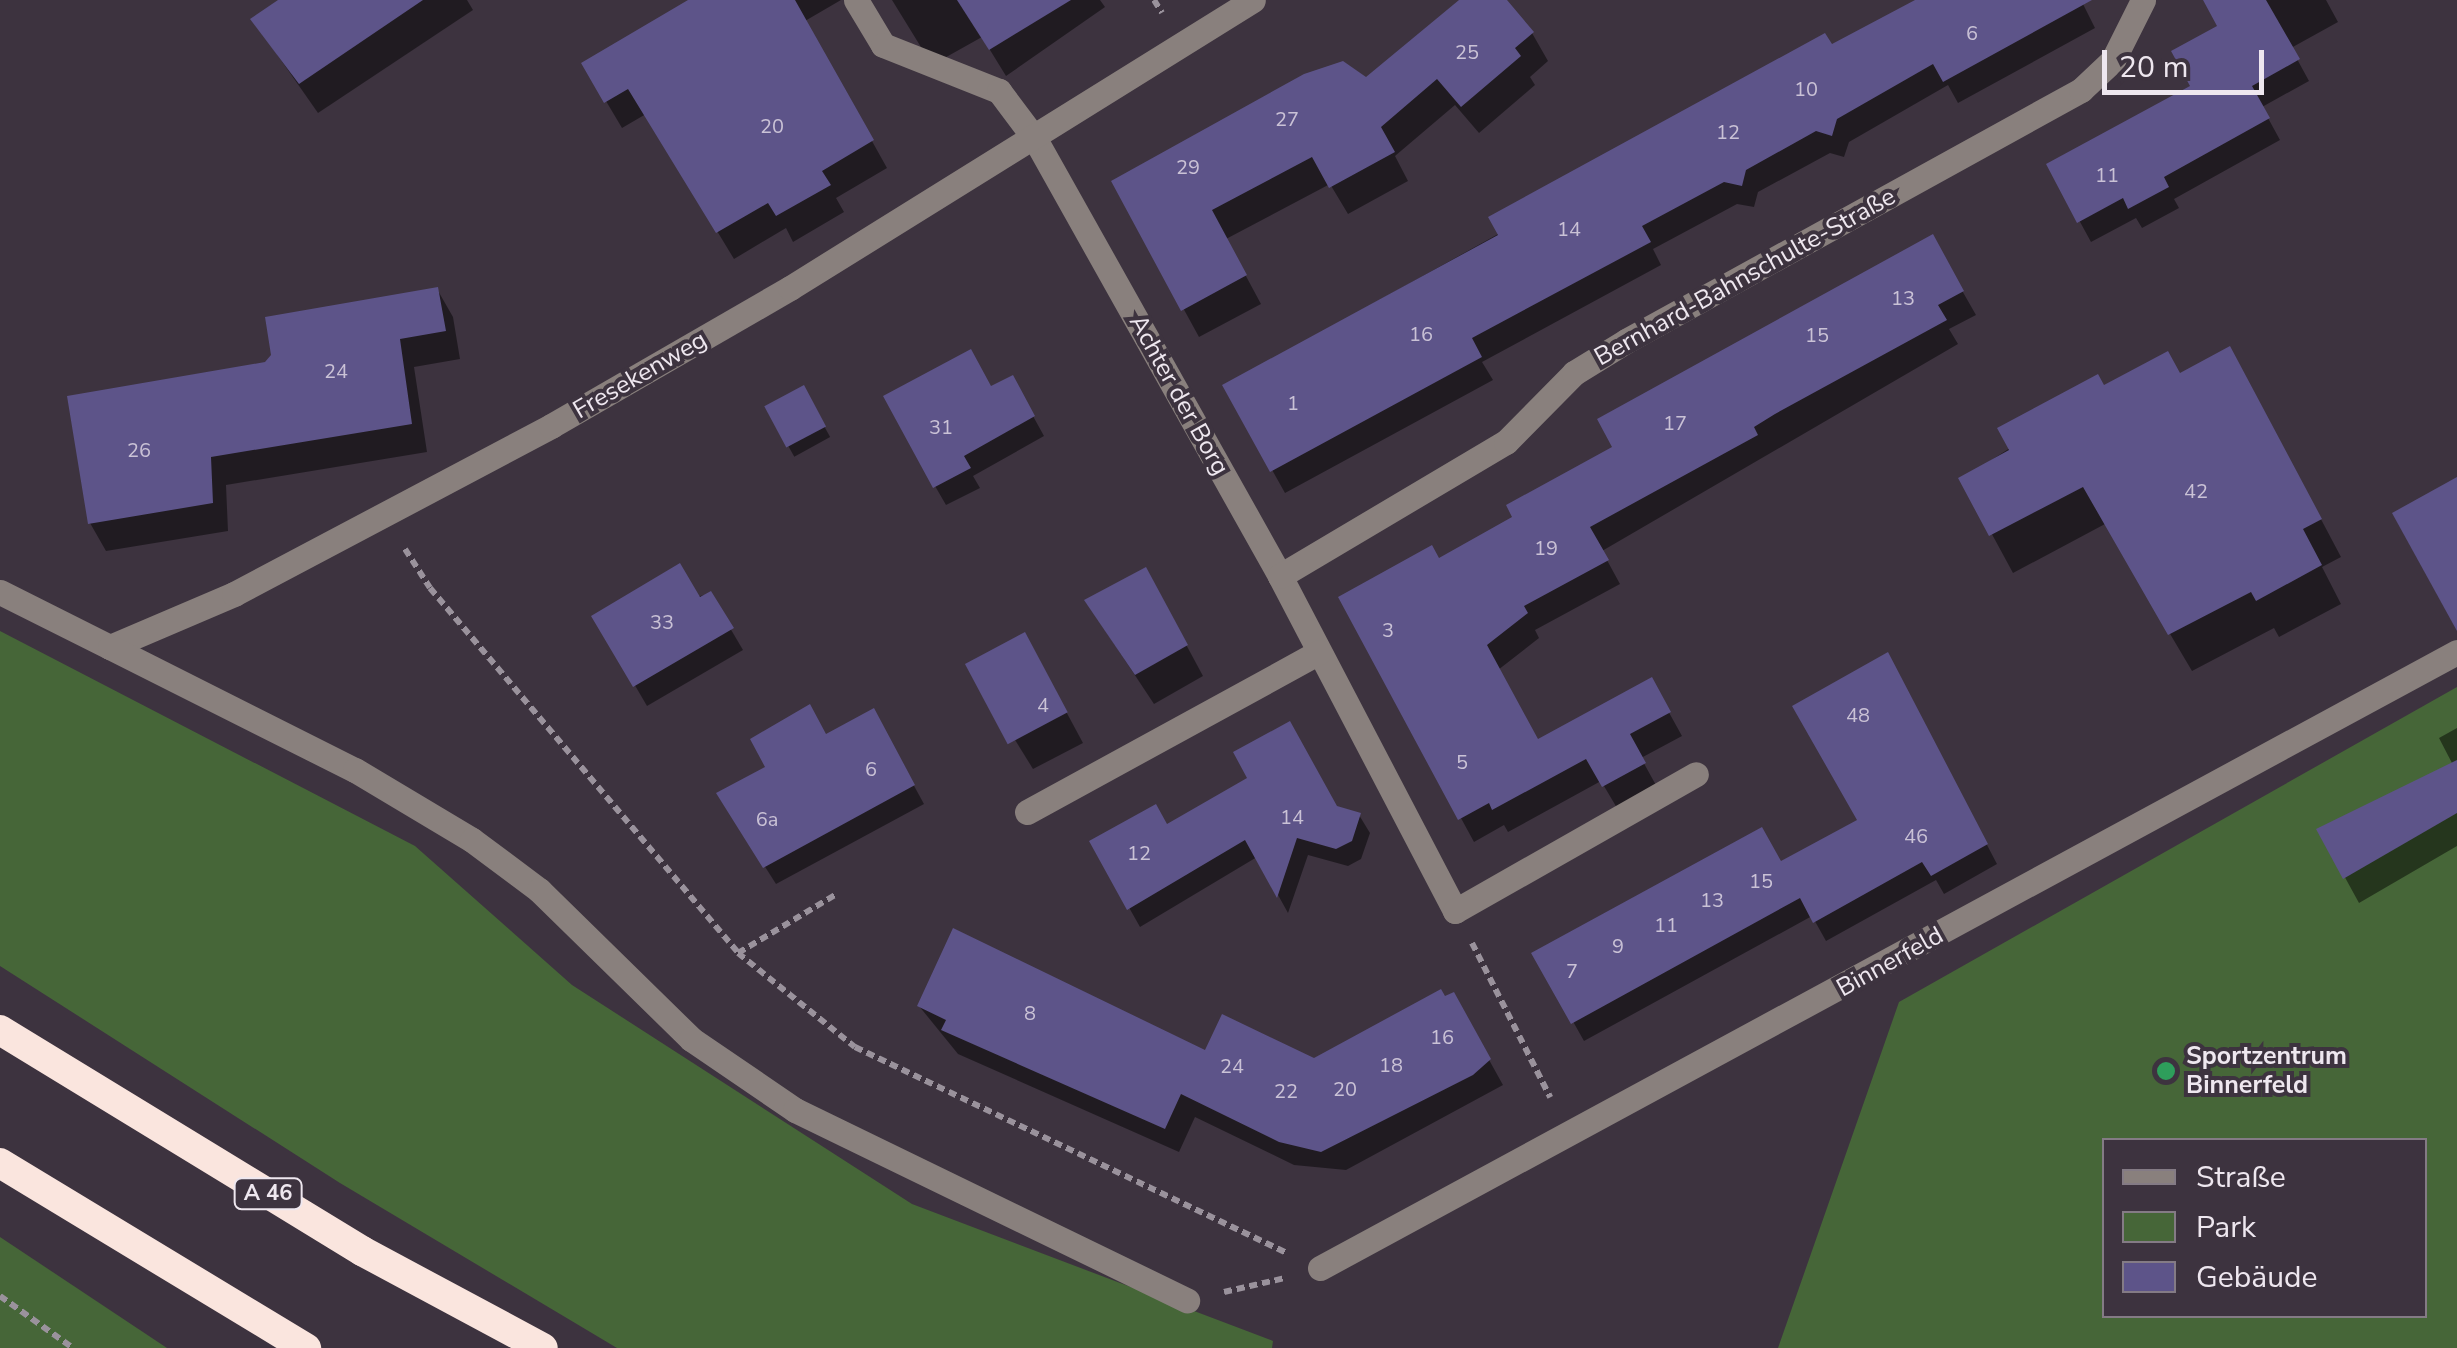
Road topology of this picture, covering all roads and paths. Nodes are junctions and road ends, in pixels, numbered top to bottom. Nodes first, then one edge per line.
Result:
1 (856, 0) edge
2 (1253, 0) edge
3 (2143, 0) edge
4 (1035, 140) junction
5 (383, 515) junction
6 (1280, 576) junction
7 (0, 592) edge
8 (110, 646) junction
9 (1319, 652) junction
10 (2457, 652) edge
11 (1696, 774) dead end
12 (1027, 812) dead end
13 (835, 896) dead end
14 (1456, 911) junction
15 (738, 953) junction
16 (0, 1030) edge
17 (1571, 1137) junction
18 (0, 1164) edge
19 (1320, 1268) junction
20 (0, 1296) edge
21 (1188, 1300) joint
22 (73, 1348) edge
23 (306, 1348) edge
24 (542, 1348) edge

1 - 4 street, Achter der Borg
2 - 4 street, Fresekenweg
3 - 6 street, Bernhard-Bahnschulte-Straße
4 - 5 street, Fresekenweg
4 - 6 street, Achter der Borg
5 - 8 street, Fresekenweg
5 - 15 path
6 - 9 street, Achter der Borg
7 - 8 street
8 - 21 street
9 - 12 street
9 - 14 street, Achter der Borg
10 - 17 street, Binnerfeld
11 - 14 street
13 - 15 path
14 - 17 path
15 - 19 path
16 - 24 highway, A 46
17 - 19 street, Binnerfeld
18 - 23 highway
19 - 21 path
20 - 22 path

